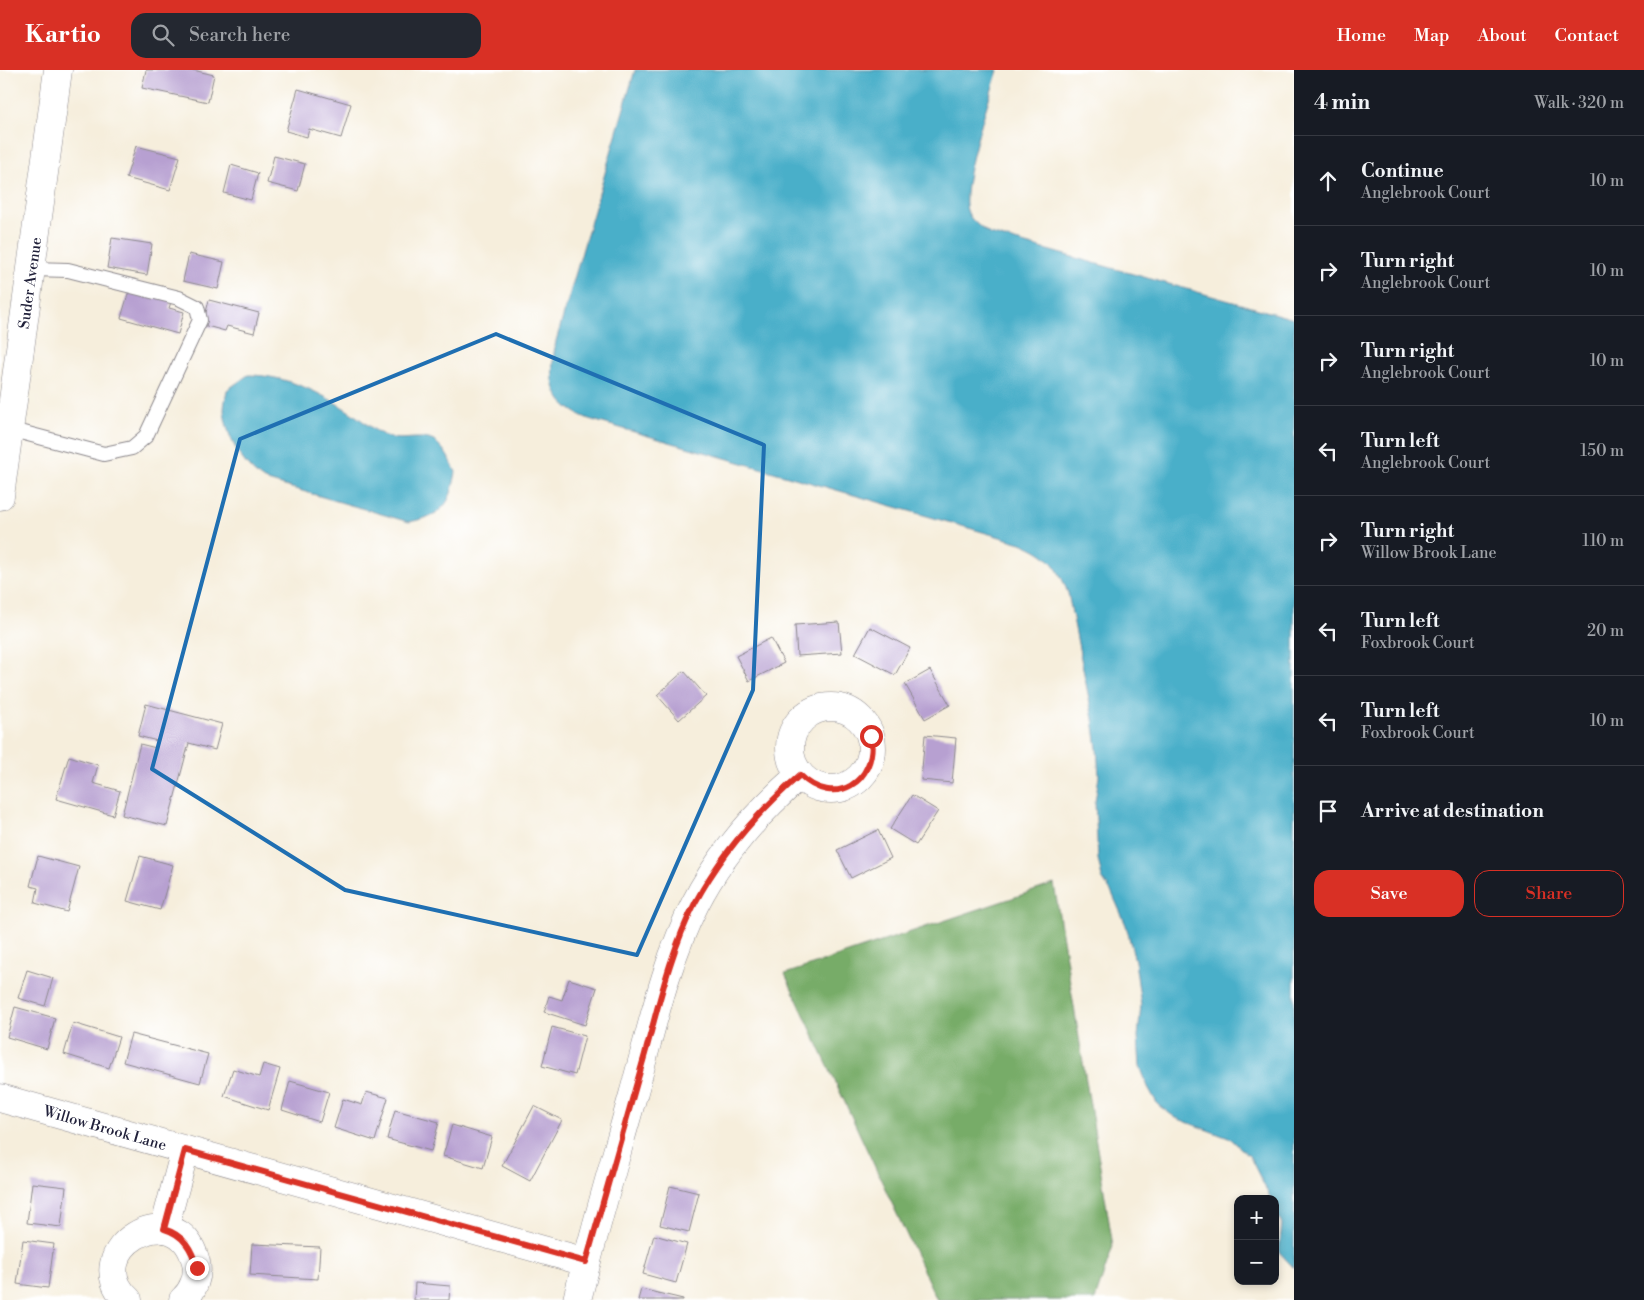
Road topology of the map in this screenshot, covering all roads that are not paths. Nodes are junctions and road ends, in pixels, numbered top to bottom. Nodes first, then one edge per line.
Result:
1 (58, 70) edge
2 (32, 269) junction
3 (9, 429) junction
4 (0, 496) edge
5 (800, 775) dead end
6 (0, 1098) edge
7 (185, 1150) junction
8 (164, 1229) junction
9 (586, 1262) junction
10 (128, 1300) edge
11 (183, 1300) edge
12 (577, 1300) edge

1 - 2 street, Suder Avenue
2 - 3 street, Suder Avenue
2 - 3 lane
3 - 4 street, Suder Avenue
5 - 9 street
6 - 7 street, Willow Brook Lane
7 - 8 street
7 - 9 street, Willow Brook Lane
8 - 10 street
8 - 11 street
9 - 12 street

